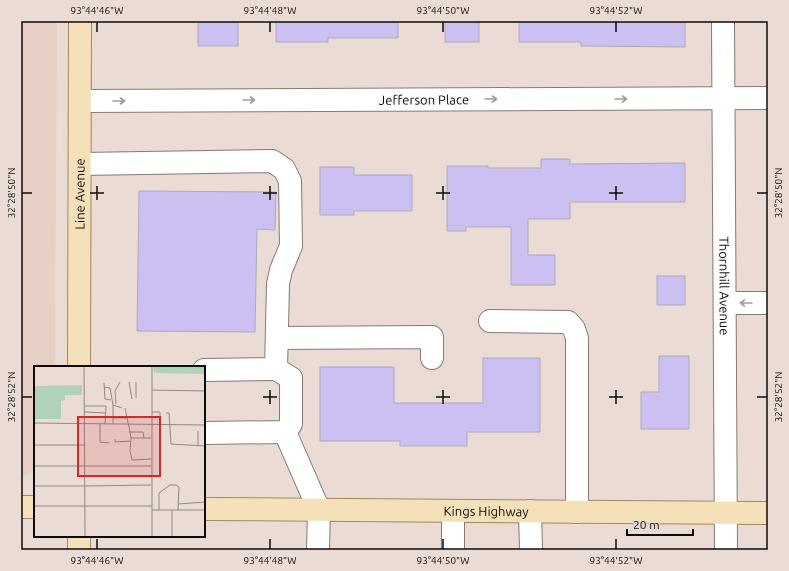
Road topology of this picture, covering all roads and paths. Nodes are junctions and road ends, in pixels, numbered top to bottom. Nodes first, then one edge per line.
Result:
1 (80, 21) edge
2 (723, 21) edge
3 (723, 98) junction
4 (768, 98) edge
5 (80, 101) junction
6 (80, 164) junction
7 (724, 302) junction
8 (768, 302) edge
9 (490, 321) dead end
10 (277, 338) junction
11 (432, 358) dead end
12 (79, 366) edge
13 (276, 369) junction
14 (205, 370) edge
15 (285, 432) junction
16 (205, 434) edge
17 (21, 507) edge
18 (34, 507) edge
19 (205, 509) edge
20 (319, 510) junction
21 (453, 511) junction
22 (530, 511) junction
23 (577, 512) junction
24 (726, 513) junction
25 (768, 513) edge
26 (79, 537) edge
27 (79, 550) edge
28 (318, 550) edge
29 (453, 550) edge
30 (531, 550) edge
31 (726, 550) edge

1 - 5 main road, Line Avenue
2 - 3 street, Thornhill Avenue
3 - 4 street, Jefferson Place
5 -> 3 street, Jefferson Place
3 - 7 street, Thornhill Avenue
5 - 6 main road, Line Avenue
6 - 10 street
6 - 12 main road, Line Avenue
8 -> 7 street
7 - 24 street, Thornhill Avenue
9 - 23 street
10 - 11 street
10 - 13 street
13 - 14 street
13 - 15 street
15 - 16 street
15 - 20 street
17 - 18 main road
19 - 20 main road, Kings Highway
20 - 21 main road, Kings Highway
20 - 28 street
21 - 22 main road, Kings Highway
21 - 29 street
22 - 23 main road, Kings Highway
22 - 30 street
23 - 24 main road, Kings Highway
24 - 25 main road, Kings Highway
24 - 31 street, Thornhill Avenue
26 - 27 main road

